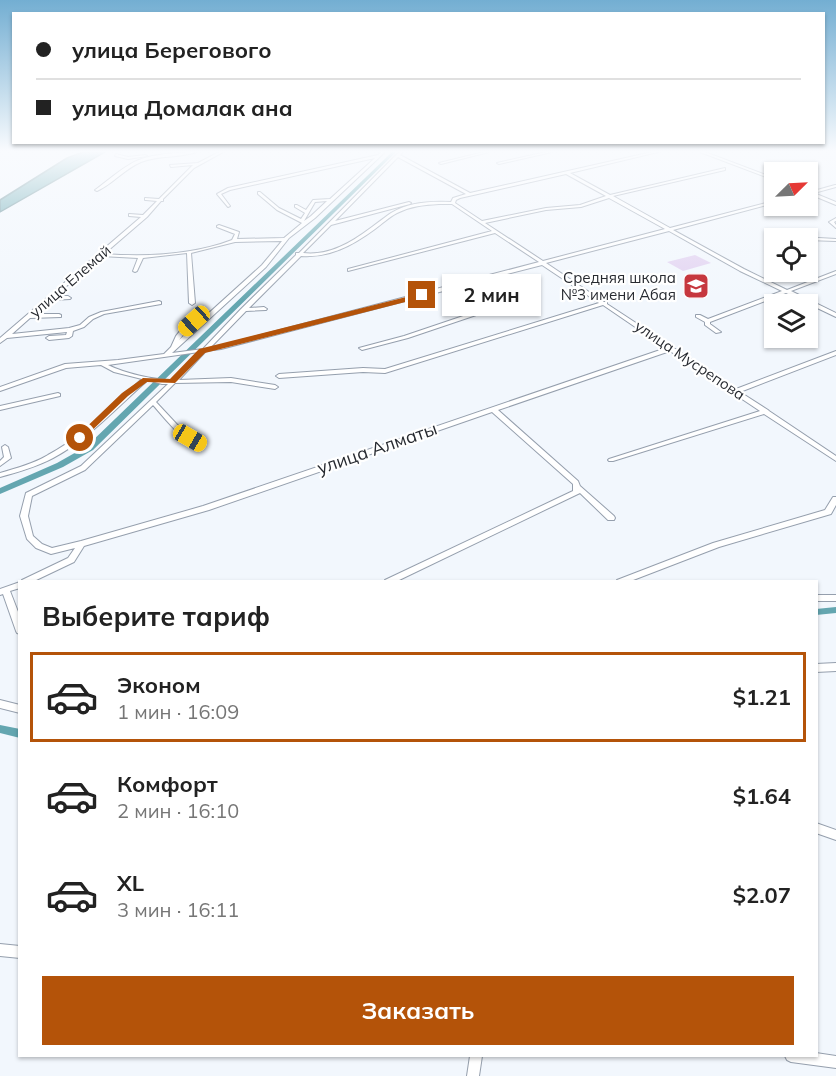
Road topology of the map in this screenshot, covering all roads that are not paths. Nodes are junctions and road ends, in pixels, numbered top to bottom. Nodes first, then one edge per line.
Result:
1 (160, 202) edge
2 (225, 202) edge
3 (271, 202) edge
4 (313, 202) edge
5 (329, 202) edge
6 (351, 202) edge
7 (435, 202) edge
8 (437, 202) edge
9 (456, 202) edge
10 (592, 202) edge
11 (621, 202) edge
12 (764, 205) edge
13 (228, 206) dead end
14 (296, 206) dead end
15 (308, 210) junction
16 (131, 214) dead end
17 (145, 216) junction
18 (836, 219) edge
19 (303, 222) junction
20 (482, 222) junction
21 (329, 224) junction
22 (219, 226) dead end
23 (836, 226) edge
24 (670, 229) junction
25 (496, 231) junction
26 (244, 232) dead end
27 (237, 233) junction
28 (286, 238) junction
29 (818, 239) edge
30 (836, 240) edge
31 (232, 241) junction
32 (189, 252) junction
33 (298, 254) junction
34 (100, 255) junction
35 (141, 257) junction
36 (544, 263) junction
37 (350, 270) dead end
38 (135, 271) dead end
39 (836, 272) edge
40 (452, 287) junction
41 (789, 291) junction
42 (49, 298) junction
43 (68, 298) dead end
44 (529, 301) dead end
45 (159, 303) dead end
46 (192, 303) dead end
47 (605, 303) junction
48 (219, 306) junction
49 (264, 309) dead end
50 (243, 310) junction
51 (485, 311) junction
52 (836, 315) edge
53 (30, 316) junction
54 (59, 316) dead end
55 (698, 316) dead end
56 (708, 321) junction
57 (836, 322) edge
58 (718, 332) dead end
59 (0, 333) edge
60 (9, 334) junction
61 (0, 341) edge
62 (362, 348) dead end
63 (672, 348) junction
64 (176, 350) junction
65 (199, 351) junction
66 (836, 353) edge
67 (103, 364) junction
68 (279, 376) dead end
69 (147, 379) junction
70 (172, 381) junction
71 (275, 387) dead end
72 (0, 389) edge
73 (736, 391) junction
74 (58, 394) dead end
75 (153, 402) junction
76 (0, 408) edge
77 (493, 409) junction
78 (766, 411) junction
79 (201, 444) dead end
80 (5, 447) dead end
81 (836, 459) edge
82 (611, 460) dead end
83 (0, 464) edge
84 (0, 475) edge
85 (578, 488) junction
86 (836, 499) edge
87 (832, 513) edge
88 (611, 518) dead end
89 (81, 544) junction
90 (30, 580) edge
91 (392, 580) edge
92 (626, 580) edge
93 (18, 586) edge
94 (3, 591) edge
95 (818, 598) edge
96 (836, 598) edge
97 (18, 625) edge
98 (836, 667) edge
99 (818, 668) edge
100 (0, 704) edge
101 (18, 709) edge
102 (818, 829) edge
103 (836, 836) edge
104 (0, 950) edge
105 (18, 952) edge
106 (476, 1057) edge
107 (798, 1057) edge
108 (836, 1062) edge
109 (473, 1076) edge

1 - 17 street, улица Елемай
2 - 13 street
3 - 19 street
4 - 15 street
5 - 19 street
6 - 21 street, улица Алматы
7 - 33 street
8 - 21 street
9 - 20 street, улица Мусрепова
10 - 20 street
11 - 24 street
12 - 24 street
14 - 15 street
15 - 19 street
16 - 17 street
17 - 34 street, улица Елемай
18 - 23 street
19 - 28 street
20 - 25 street, улица Мусрепова
21 - 33 street, улица Алматы
22 - 27 street
24 - 36 street
24 - 41 street
25 - 36 street, улица Мусрепова
25 - 37 street
26 - 27 street
27 - 31 street
28 - 31 street
28 - 48 street
29 - 30 street
31 - 32 street
32 - 35 street
32 - 46 street
33 - 50 street, улица Алматы
34 - 35 street
34 - 42 street, улица Елемай
35 - 38 street
36 - 40 street
36 - 47 street, улица Мусрепова
39 - 41 street
40 - 51 street
40 - 65 street
41 - 52 street
41 - 56 street
42 - 43 street
42 - 53 street, улица Елемай
44 - 51 street
45 - 60 street
47 - 63 street, улица Мусрепова
47 - 68 street
48 - 64 street
48 - 64 street
49 - 50 street
50 - 65 street, улица Алматы
51 - 62 street
52 - 57 street
53 - 54 street
53 - 60 street, улица Елемай
55 - 56 street
56 - 58 street
59 - 60 street
60 - 61 street, улица Елемай
63 - 73 street, улица Мусрепова
63 - 77 street, улица Алматы
64 - 65 street
64 - 67 street
65 - 70 street, улица Алматы
66 - 73 street
67 - 69 street
67 - 72 street
69 - 70 street
69 - 84 street
70 - 71 street
70 - 75 street, улица Алматы
73 - 78 street, улица Мусрепова
74 - 76 street
75 - 79 street
75 - 89 street, улица Алматы
77 - 85 street
77 - 89 street, улица Алматы
78 - 81 street, улица Мусрепова
78 - 82 street
80 - 83 street
85 - 88 street
85 - 91 street
86 - 87 street
87 - 92 street
89 - 90 street
93 - 94 street
94 - 97 street
95 - 96 street
98 - 99 street
100 - 101 street
102 - 103 street
104 - 105 street
106 - 109 street
107 - 108 street

